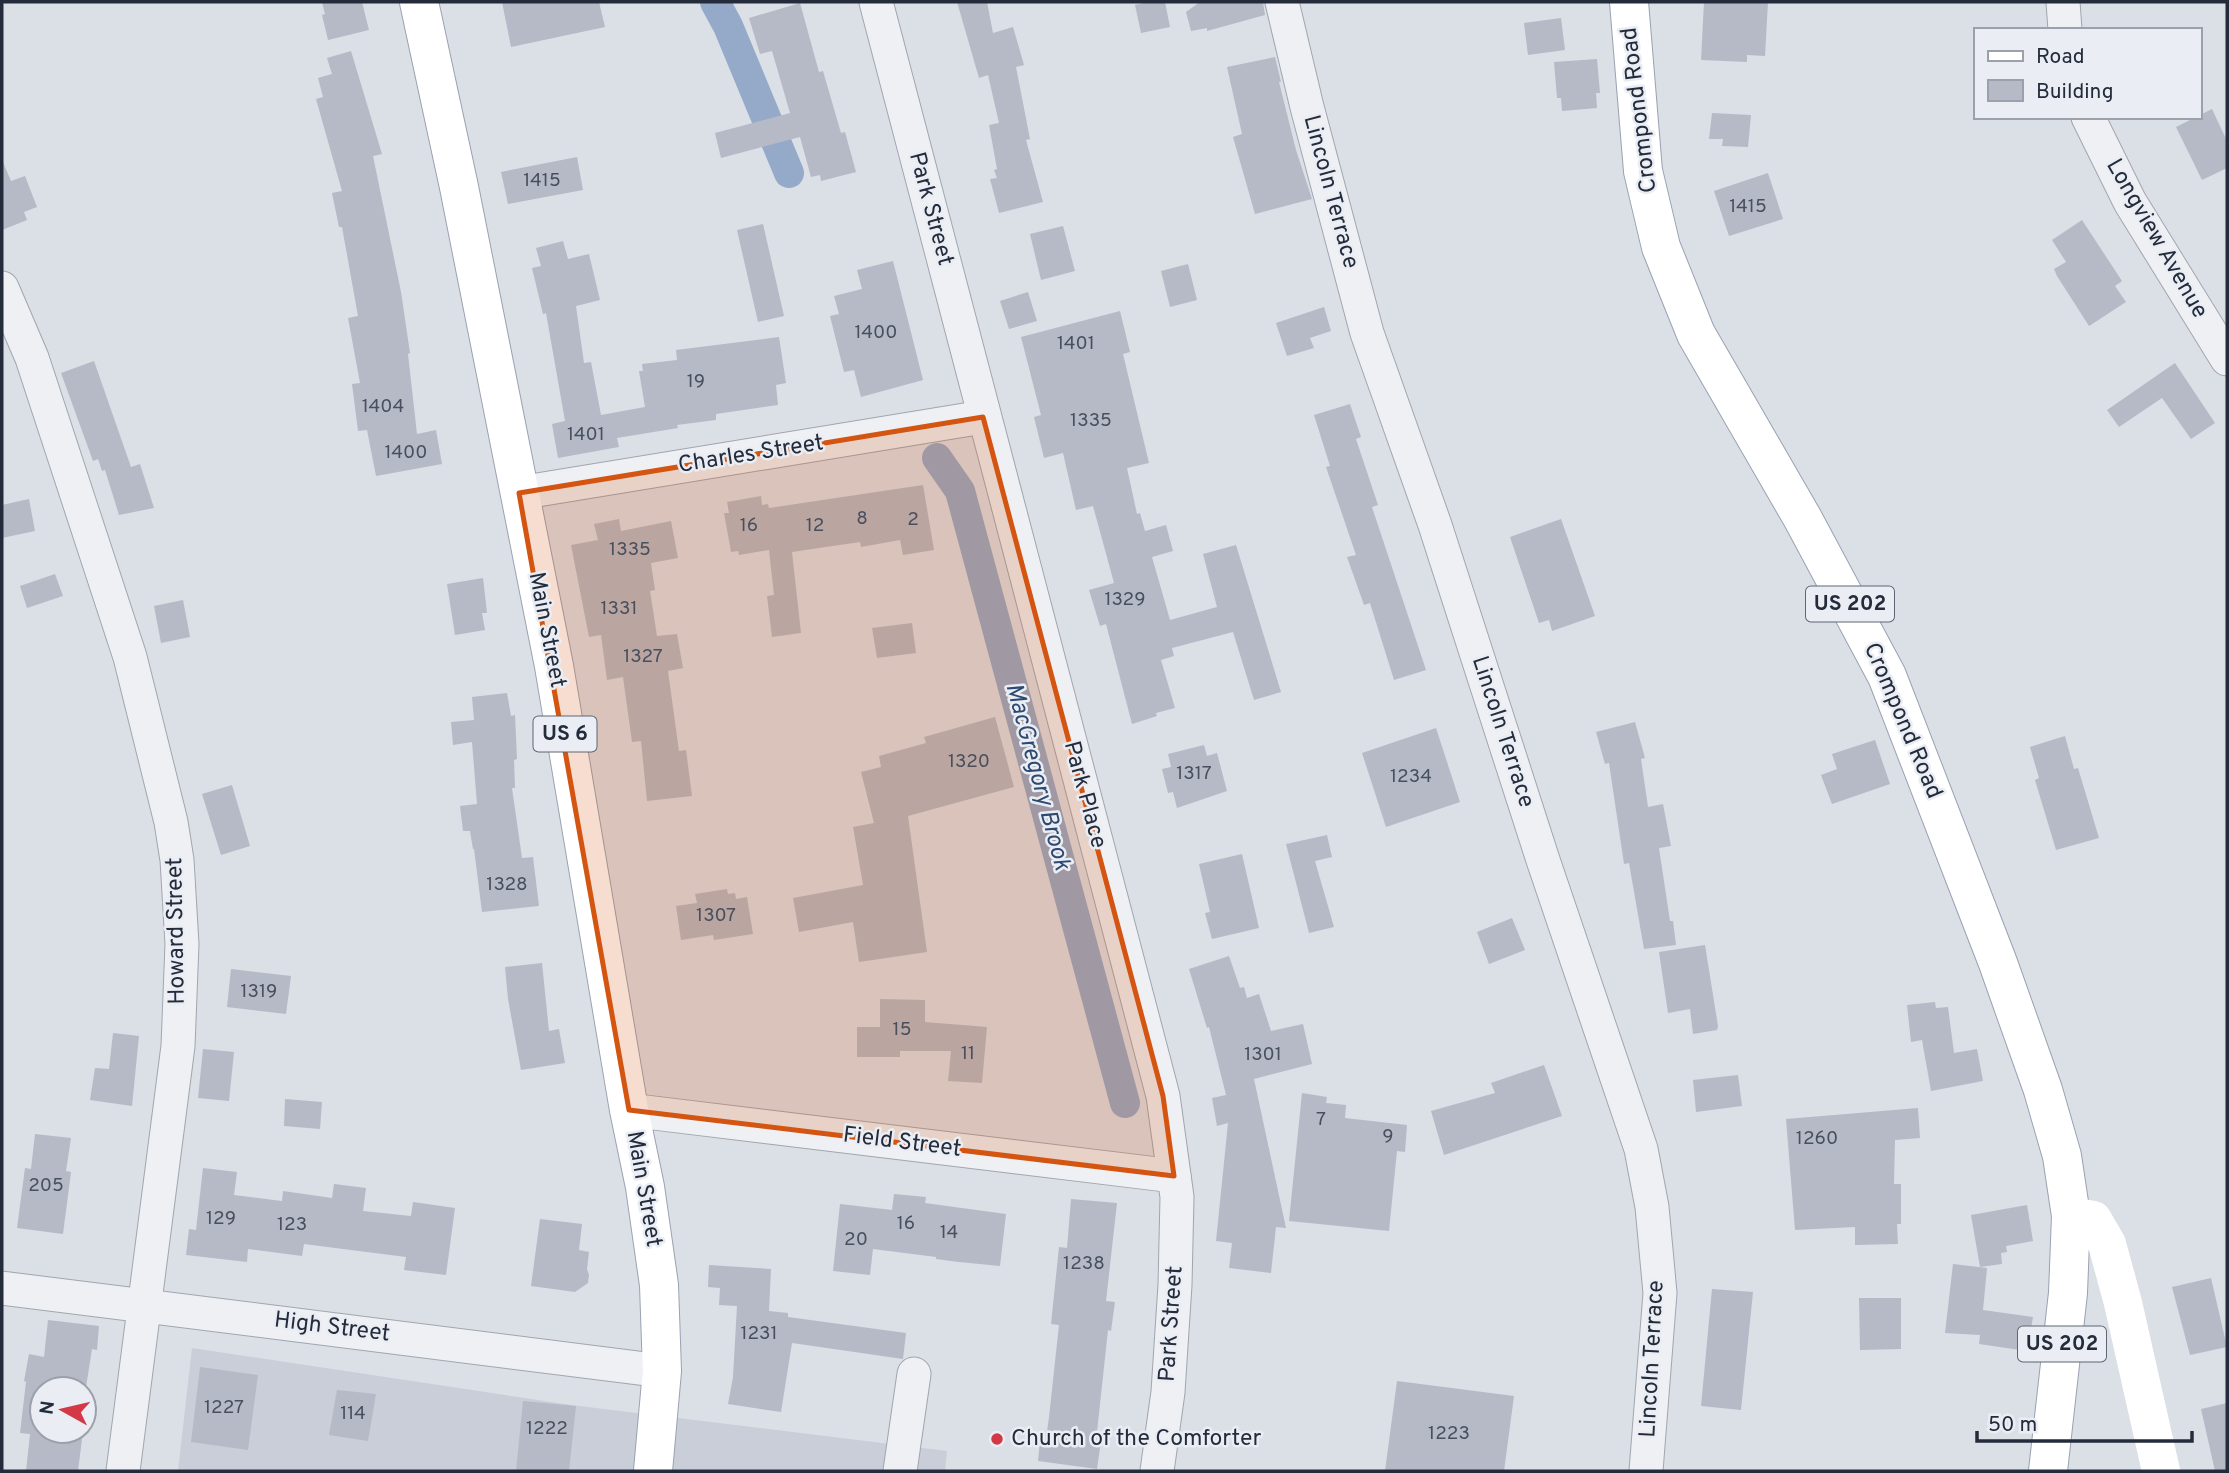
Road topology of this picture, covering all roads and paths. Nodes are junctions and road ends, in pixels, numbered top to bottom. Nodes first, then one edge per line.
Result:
1 (419, 2) edge
2 (876, 2) edge
3 (1282, 2) edge
4 (1629, 2) edge
5 (2063, 2) edge
6 (2065, 28) edge
7 (2089, 119) edge
8 (2, 288) edge
9 (2227, 359) edge
10 (983, 417) junction
11 (519, 493) junction
12 (629, 1110) junction
13 (1174, 1176) junction
14 (2071, 1216) junction
15 (2, 1288) edge
16 (143, 1304) junction
17 (662, 1371) junction
18 (914, 1374) dead end
19 (123, 1471) edge
20 (653, 1471) edge
21 (900, 1471) edge
22 (1157, 1471) edge
23 (1646, 1471) edge
24 (2048, 1471) edge
25 (2161, 1471) edge

1 - 11 main road, Main Street / US 6
2 - 10 street, Park Street
3 - 23 street, Lincoln Terrace
4 - 14 main road, Crompond Road / US 202
5 - 6 street
7 - 9 street, Longview Avenue
8 - 16 street, Howard Street
10 - 11 street, Charles Street
10 - 13 street, Park Place
11 - 12 main road, Main Street / US 6
12 - 13 street, Field Street
12 - 17 main road, Main Street / US 6
13 - 22 street, Park Street
14 - 24 main road, Crompond Road / US 202
14 - 25 main road
15 - 16 street, High Street
16 - 17 street, High Street
16 - 19 street, Howard Street
17 - 20 main road, Main Street / US 6
18 - 21 street

